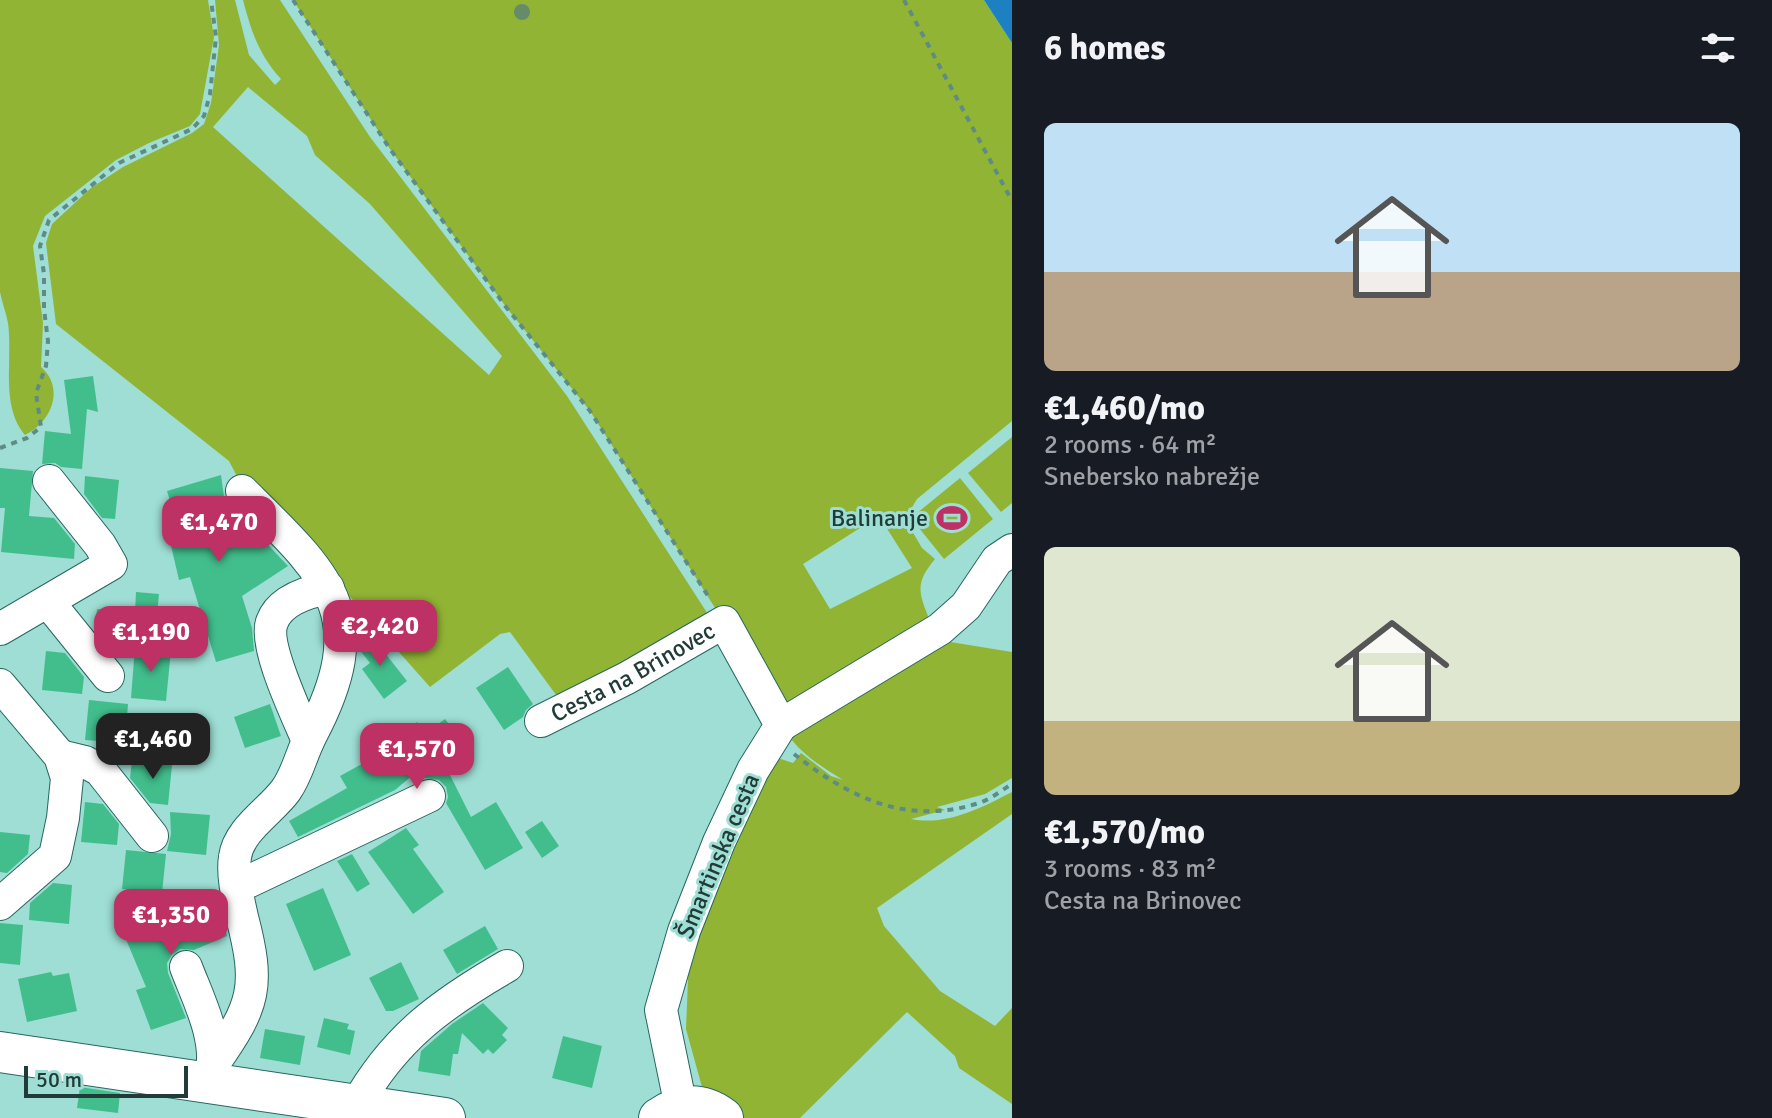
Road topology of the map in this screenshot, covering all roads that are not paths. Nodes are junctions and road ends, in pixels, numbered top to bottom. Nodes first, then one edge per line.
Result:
1 (49, 481) dead end
2 (242, 491) dead end
3 (1012, 550) edge
4 (328, 588) junction
5 (49, 603) junction
6 (1, 627) edge
7 (108, 676) dead end
8 (0, 685) edge
9 (541, 721) dead end
10 (778, 731) junction
11 (308, 741) junction
12 (60, 756) junction
13 (429, 796) dead end
14 (152, 836) dead end
15 (237, 887) junction
16 (0, 904) edge
17 (507, 966) dead end
18 (186, 967) dead end
19 (0, 1052) edge
20 (211, 1073) junction
21 (356, 1106) junction
22 (670, 1113) edge
23 (445, 1118) edge
24 (723, 1118) edge

1 - 5 street
2 - 4 street
3 - 10 street
4 - 11 street
4 - 11 street
5 - 6 street
5 - 7 street
8 - 12 street
9 - 10 street, Cesta na Brinovec
10 - 22 street, Šmartinska cesta
11 - 15 street
12 - 14 street
12 - 16 street
13 - 15 street
15 - 20 street
17 - 21 street
18 - 20 street
19 - 20 main road
20 - 21 main road
21 - 23 main road
22 - 24 main road

